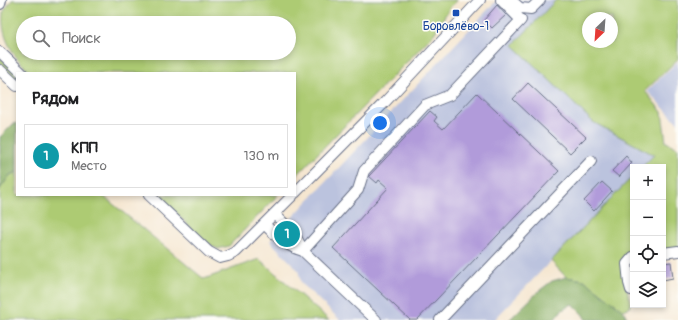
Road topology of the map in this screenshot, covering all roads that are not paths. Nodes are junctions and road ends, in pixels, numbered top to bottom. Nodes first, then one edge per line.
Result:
1 (1, 0) edge
2 (480, 0) edge
3 (501, 0) edge
4 (511, 0) edge
5 (523, 0) edge
6 (540, 0) edge
7 (0, 4) edge
8 (531, 9) junction
9 (0, 46) edge
10 (2, 54) edge
11 (21, 72) edge
12 (2, 73) edge
13 (16, 85) edge
14 (591, 161) dead end
15 (296, 192) edge
16 (150, 196) edge
17 (292, 196) edge
18 (274, 214) junction
19 (264, 224) junction
20 (303, 251) junction
21 (678, 251) edge
22 (666, 253) edge
23 (630, 260) edge
24 (630, 286) edge
25 (376, 320) edge
26 (440, 320) edge

1 - 7 street
2 - 15 street
3 - 20 street
4 - 8 street
5 - 8 street
6 - 8 street
9 - 10 street
10 - 11 street
12 - 13 street
14 - 26 street
16 - 19 street
17 - 18 street
18 - 19 street
18 - 20 street
19 - 20 street
20 - 25 street
21 - 22 street
23 - 24 street

